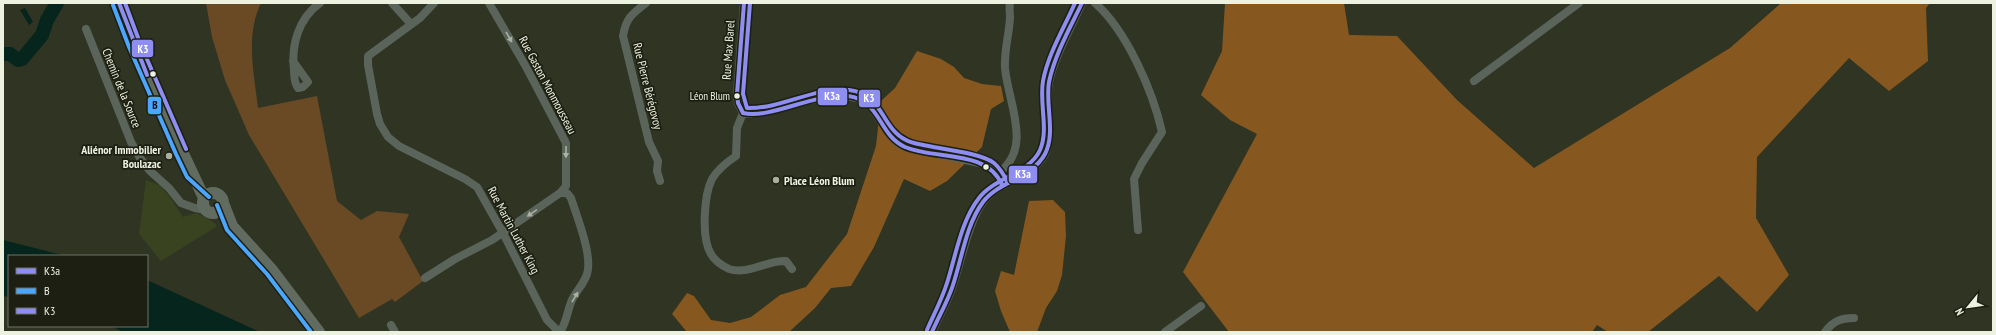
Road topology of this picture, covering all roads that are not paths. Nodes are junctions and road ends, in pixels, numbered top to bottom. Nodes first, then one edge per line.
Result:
1 (119, 3) edge
2 (320, 3) edge
3 (392, 3) edge
4 (434, 3) edge
5 (489, 3) edge
6 (646, 3) edge
7 (744, 3) edge
8 (1010, 3) edge
9 (1082, 3) edge
10 (1095, 3) edge
11 (1579, 3) edge
12 (412, 24) junction
13 (86, 29) dead end
14 (292, 61) dead end
15 (1474, 81) dead end
16 (743, 113) junction
17 (998, 174) junction
18 (660, 181) dead end
19 (1002, 185) junction
20 (560, 193) junction
21 (208, 203) junction
22 (232, 226) junction
23 (1138, 230) dead end
24 (503, 233) junction
25 (792, 269) dead end
26 (425, 278) dead end
27 (1201, 306) dead end
28 (1854, 318) dead end
29 (319, 332) edge
30 (560, 332) edge
31 (932, 332) edge
32 (1165, 332) edge
33 (1825, 332) edge

1 - 21 main road
2 - 14 street
3 - 12 street
4 - 12 street, Rue Martin Luther King
5 -> 20 street, Rue Gaston Monmousseau
6 - 18 street, Rue Pierre Bérégovoy
7 - 16 street, Rue Max Barel
8 - 17 street
9 - 19 street
10 - 23 street
11 - 15 street
12 - 24 street, Rue Martin Luther King
13 - 21 street, Chemin de la Source
16 - 17 street
16 - 25 street
17 - 19 street
19 - 31 street
20 -> 24 street
30 -> 20 street
21 - 22 main road
21 - 22 main road
22 - 29 main road
24 - 26 street
24 - 30 street, Rue Martin Luther King
27 - 32 street
28 - 33 street

